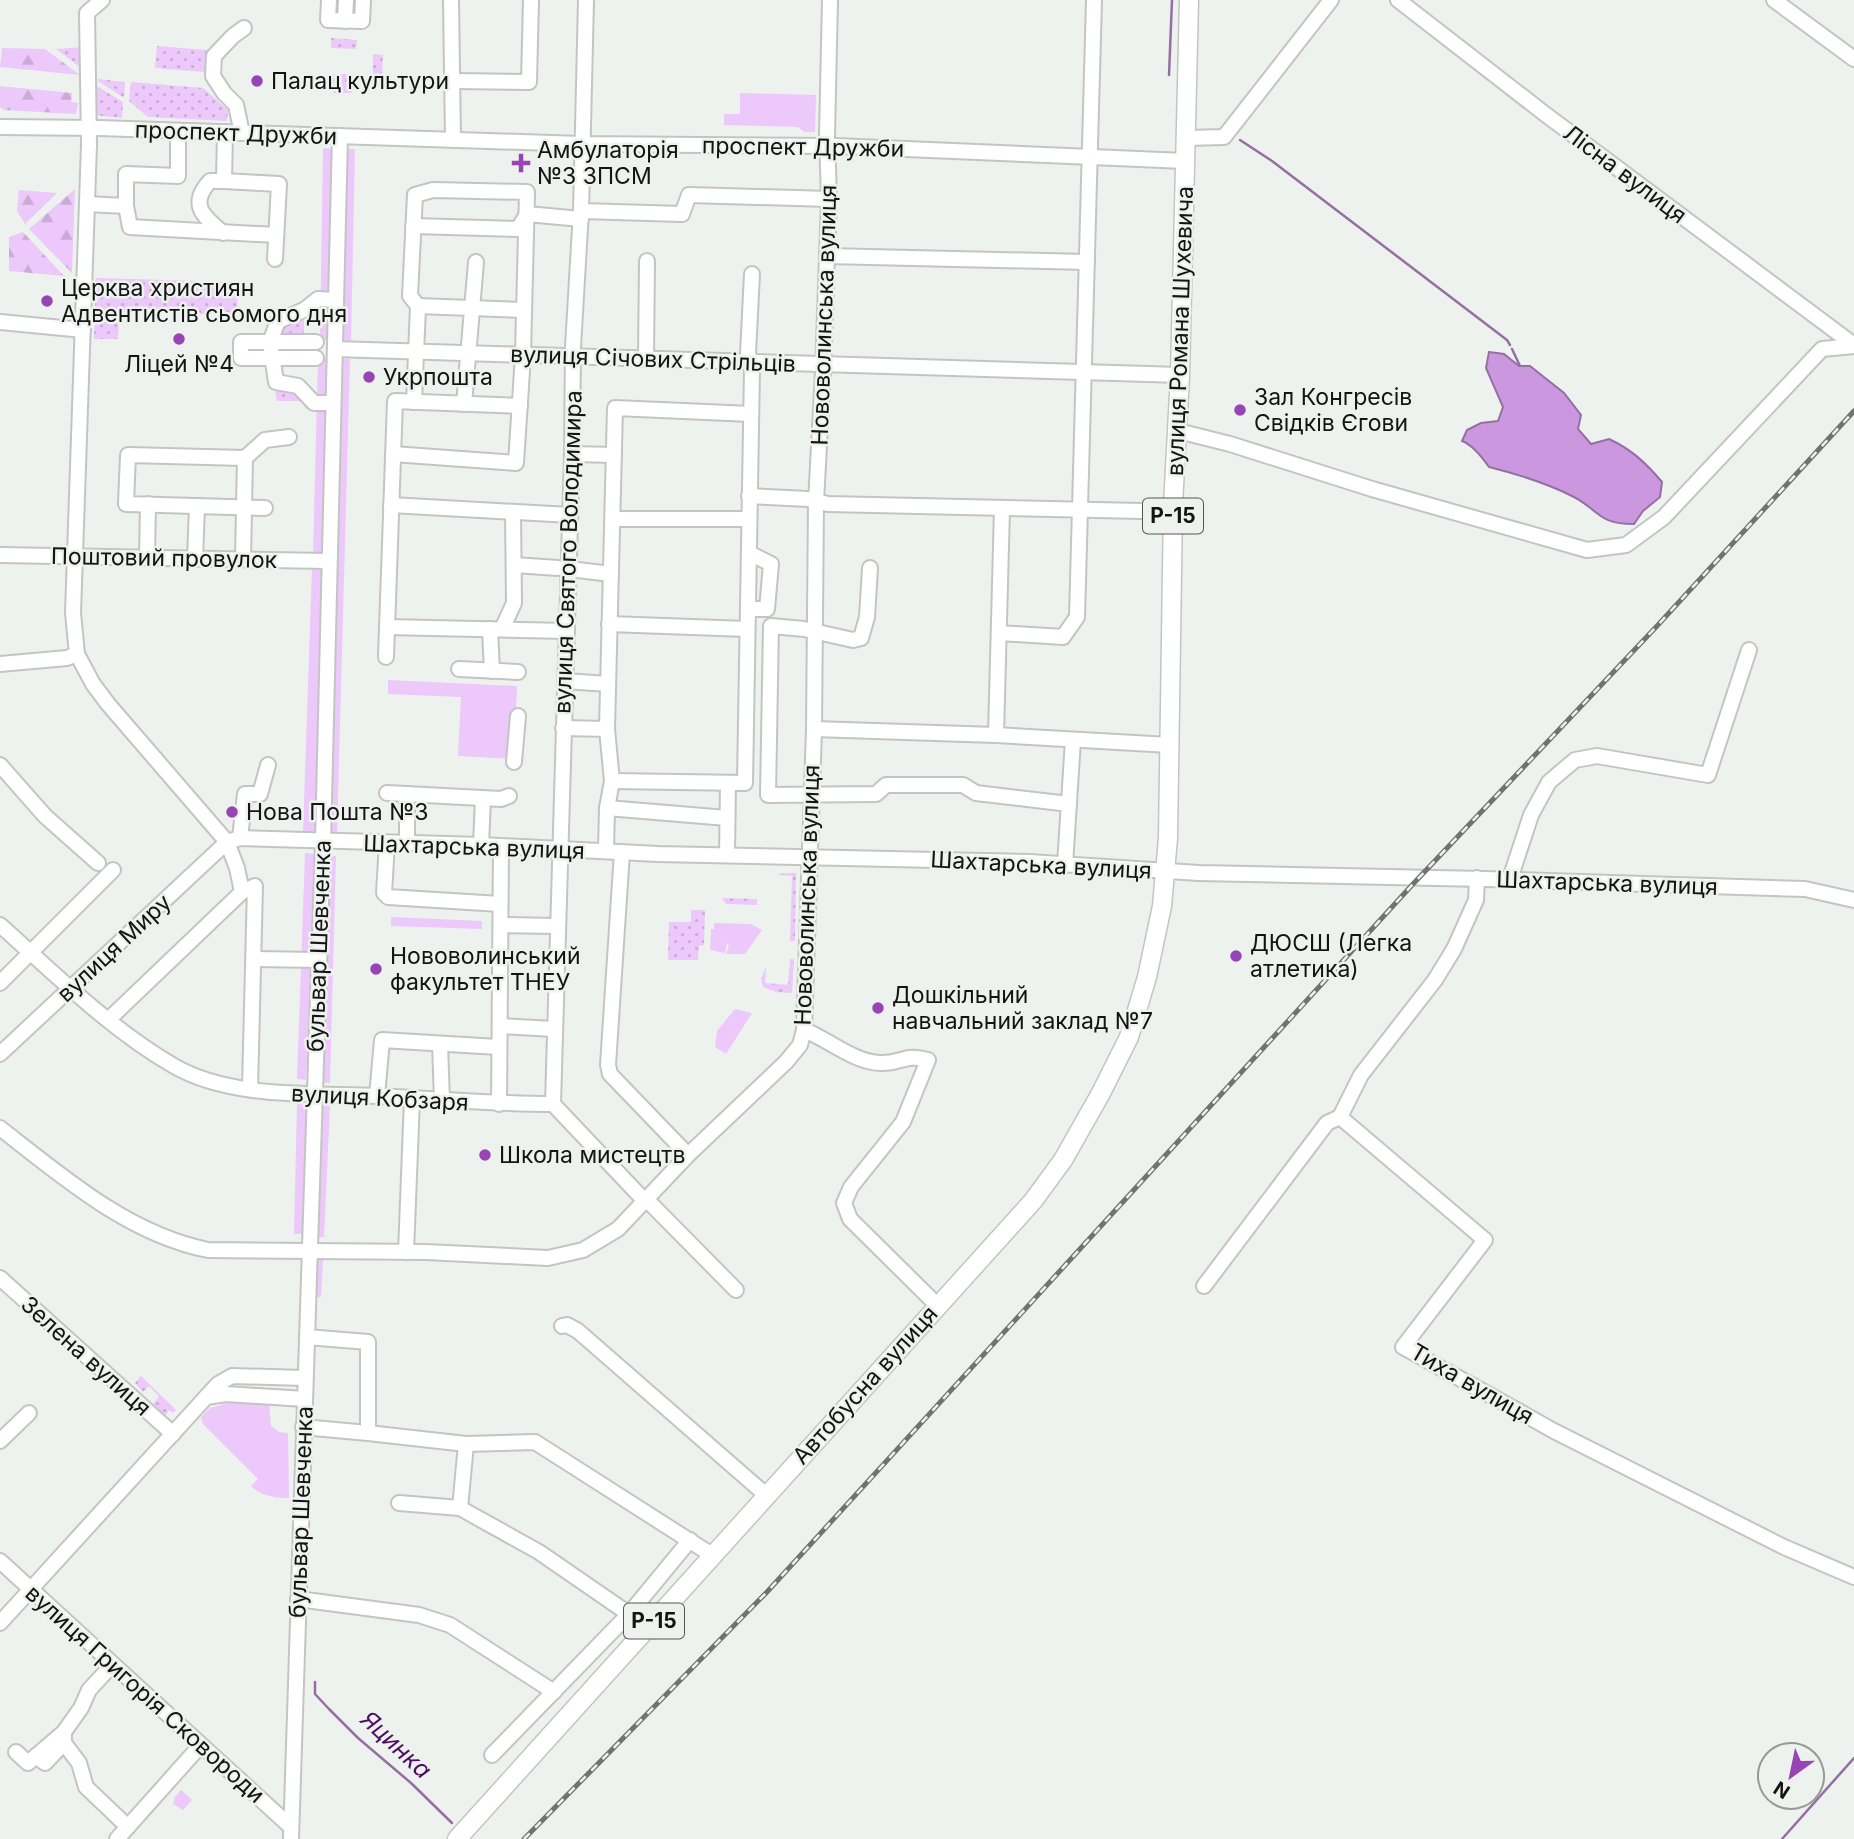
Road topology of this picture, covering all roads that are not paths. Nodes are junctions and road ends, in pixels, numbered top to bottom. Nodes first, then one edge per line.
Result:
1 (102, 0) edge
2 (329, 0) edge
3 (346, 0) edge
4 (363, 0) edge
5 (452, 0) edge
6 (531, 0) edge
7 (586, 0) edge
8 (830, 0) edge
9 (1094, 0) edge
10 (1189, 0) edge
11 (1331, 0) edge
12 (1398, 0) edge
13 (1774, 0) edge
14 (345, 21) junction
15 (244, 28) dead end
16 (1854, 59) edge
17 (454, 81) junction
18 (0, 127) edge
19 (89, 128) junction
20 (178, 131) junction
21 (225, 132) junction
22 (242, 133) junction
23 (340, 136) junction
24 (1186, 138) junction
25 (453, 140) junction
26 (582, 144) junction
27 (827, 146) junction
28 (1090, 158) junction
29 (1185, 161) junction
30 (224, 181) junction
31 (829, 198) junction
32 (87, 204) junction
33 (126, 206) junction
34 (527, 214) junction
35 (581, 215) junction
36 (413, 226) junction
37 (224, 233) junction
38 (276, 235) junction
39 (827, 256) junction
40 (275, 260) dead end
41 (647, 261) dead end
42 (475, 262) dead end
43 (1087, 262) junction
44 (752, 274) dead end
45 (335, 300) junction
46 (418, 306) junction
47 (472, 308) junction
48 (524, 310) junction
49 (0, 322) edge
50 (83, 330) junction
51 (270, 342) junction
52 (316, 342) dead end
53 (1854, 345) edge
54 (335, 349) junction
55 (415, 352) junction
56 (469, 354) junction
57 (523, 355) junction
58 (574, 357) junction
59 (271, 358) junction
60 (316, 358) dead end
61 (646, 359) junction
62 (749, 362) junction
63 (823, 365) junction
64 (1083, 371) junction
65 (1180, 375) junction
66 (414, 402) junction
67 (333, 403) junction
68 (464, 404) junction
69 (520, 406) junction
70 (751, 414) junction
71 (1178, 431) junction
72 (289, 437) dead end
73 (393, 454) junction
74 (572, 454) junction
75 (614, 455) junction
76 (245, 458) junction
77 (750, 496) junction
78 (816, 502) junction
79 (148, 504) junction
80 (391, 505) junction
81 (1173, 505) junction
82 (197, 506) junction
83 (243, 507) junction
84 (265, 508) dead end
85 (1002, 508) junction
86 (1079, 510) junction
87 (513, 512) junction
88 (570, 515) junction
89 (612, 519) junction
90 (749, 519) junction
91 (748, 553) junction
92 (0, 555) edge
93 (75, 556) junction
94 (147, 557) junction
95 (195, 559) junction
96 (243, 559) junction
97 (328, 561) junction
98 (514, 565) junction
99 (564, 568) junction
100 (870, 568) dead end
101 (611, 574) junction
102 (748, 609) junction
103 (609, 624) junction
104 (387, 627) junction
105 (496, 629) junction
106 (747, 629) junction
107 (567, 631) junction
108 (814, 631) junction
109 (999, 634) junction
110 (1749, 650) dead end
111 (77, 654) junction
112 (386, 657) dead end
113 (0, 664) edge
114 (459, 669) dead end
115 (492, 671) junction
116 (517, 672) dead end
117 (565, 681) junction
118 (608, 684) junction
119 (518, 716) dead end
120 (563, 728) junction
121 (607, 729) junction
122 (814, 729) junction
123 (996, 735) junction
124 (1073, 740) junction
125 (1170, 745) junction
126 (514, 762) dead end
127 (0, 765) edge
128 (268, 765) dead end
129 (612, 781) junction
130 (728, 783) junction
131 (387, 793) dead end
132 (407, 794) junction
133 (509, 796) dead end
134 (811, 796) junction
135 (483, 798) junction
136 (1069, 804) junction
137 (607, 808) junction
138 (727, 818) junction
139 (234, 840) junction
140 (323, 842) junction
141 (387, 843) junction
142 (407, 843) junction
143 (481, 845) junction
144 (501, 847) junction
145 (561, 849) junction
146 (606, 851) junction
147 (622, 852) junction
148 (727, 855) junction
149 (810, 856) junction
150 (98, 863) dead end
151 (1065, 865) junction
152 (113, 870) dead end
153 (1166, 871) junction
154 (1477, 878) junction
155 (1510, 880) junction
156 (242, 892) junction
157 (1854, 900) edge
158 (500, 904) junction
159 (0, 925) edge
160 (501, 925) junction
161 (557, 926) junction
162 (31, 953) junction
163 (254, 959) junction
164 (319, 960) junction
165 (0, 983) edge
166 (70, 988) junction
167 (108, 1020) junction
168 (500, 1027) junction
169 (555, 1028) junction
170 (804, 1030) junction
171 (440, 1044) junction
172 (498, 1047) junction
173 (0, 1054) edge
174 (250, 1089) junction
175 (314, 1095) junction
176 (376, 1096) junction
177 (412, 1099) junction
178 (442, 1101) junction
179 (499, 1104) junction
180 (553, 1104) junction
181 (1340, 1118) junction
182 (0, 1128) edge
183 (688, 1155) junction
184 (646, 1200) junction
185 (309, 1250) junction
186 (406, 1252) junction
187 (0, 1278) edge
188 (1204, 1286) dead end
189 (736, 1290) dead end
190 (937, 1305) junction
191 (562, 1326) dead end
192 (307, 1337) junction
193 (305, 1378) junction
194 (206, 1397) junction
195 (305, 1399) junction
196 (29, 1413) dead end
197 (307, 1427) junction
198 (368, 1433) junction
199 (173, 1434) junction
200 (0, 1441) edge
201 (466, 1444) junction
202 (766, 1495) junction
203 (399, 1503) dead end
204 (460, 1508) junction
205 (690, 1540) junction
206 (712, 1555) junction
207 (0, 1561) edge
208 (1854, 1577) edge
209 (31, 1589) junction
210 (298, 1599) junction
211 (629, 1614) junction
212 (0, 1623) edge
213 (112, 1665) junction
214 (554, 1692) junction
215 (64, 1738) junction
216 (200, 1746) junction
217 (16, 1752) dead end
218 (492, 1755) dead end
219 (128, 1827) junction
220 (291, 1833) edge
221 (117, 1839) edge
222 (457, 1839) edge

1 - 19 street
2 - 14 street
3 - 14 street
4 - 14 street
5 - 17 street
6 - 17 street
7 - 26 street, вулиця Святого Володимира
8 - 27 street, Нововолинська вулиця
9 - 28 street
10 - 24 main road, вулиця Романа Шухевича / Р-15
11 - 24 street
12 - 53 street, Лісна вулиця
13 - 16 street
15 - 22 street
17 - 25 street
18 - 19 street, проспект Дружби
19 - 20 street, проспект Дружби
19 - 32 street
20 - 21 street, проспект Дружби
20 - 33 street
21 - 22 street, проспект Дружби
21 - 30 street
22 - 23 street, проспект Дружби
23 - 25 street, проспект Дружби
23 - 45 street, бульвар Шевченка
24 - 29 main road, вулиця Романа Шухевича / Р-15
25 - 26 street, проспект Дружби
26 - 27 street, проспект Дружби
26 - 35 street, вулиця Святого Володимира
27 - 28 street, проспект Дружби
27 - 31 street, Нововолинська вулиця
28 - 29 street, проспект Дружби
28 - 43 street
29 - 65 main road, вулиця Романа Шухевича / Р-15
30 - 37 street
30 - 38 street
31 - 35 street
31 - 39 street, Нововолинська вулиця
32 - 33 street
32 - 50 street
33 - 37 street
34 - 35 street
34 - 36 street
34 - 36 street
34 - 48 street
35 - 58 street, вулиця Святого Володимира
36 - 46 street
37 - 38 street
38 - 40 street
39 - 43 street
39 - 63 street, Нововолинська вулиця
41 - 61 street
42 - 47 street
43 - 64 street
44 - 62 street
45 - 51 street
45 - 54 street, бульвар Шевченка
46 - 47 street
46 - 55 street
47 - 48 street
47 - 56 street
48 - 57 street
49 - 50 street
50 - 93 street
51 - 52 street
51 - 59 street
51 - 59 street
53 - 71 street
54 - 55 street, вулиця Січових Стрільців
54 - 67 street, бульвар Шевченка
55 - 56 street, вулиця Січових Стрільців
55 - 66 street
56 - 57 street, вулиця Січових Стрільців
56 - 68 street
57 - 58 street, вулиця Січових Стрільців
57 - 69 street
58 - 61 street, вулиця Січових Стрільців
58 - 74 street, вулиця Святого Володимира
59 - 60 street
59 - 67 street
61 - 62 street, вулиця Січових Стрільців
62 - 63 street, вулиця Січових Стрільців
62 - 70 street
63 - 64 street, вулиця Січових Стрільців
63 - 78 street, Нововолинська вулиця
64 - 65 street, вулиця Січових Стрільців
64 - 86 street
65 - 71 main road, вулиця Романа Шухевича / Р-15
66 - 68 street
66 - 73 street
67 - 97 street, бульвар Шевченка
68 - 69 street
69 - 73 street
70 - 75 street
70 - 77 street
71 - 81 main road, вулиця Романа Шухевича / Р-15
72 - 76 street
73 - 80 street
74 - 75 street
74 - 88 street, вулиця Святого Володимира
75 - 89 street
76 - 79 street
76 - 83 street
77 - 78 street
77 - 90 street
78 - 85 street
78 - 108 street, Нововолинська вулиця
79 - 82 street
79 - 94 street
80 - 87 street
80 - 104 street
81 - 86 street
81 - 125 main road, вулиця Романа Шухевича / Р-15
82 - 83 street
82 - 95 street
83 - 84 street
83 - 96 street
85 - 86 street
85 - 109 street
86 - 109 street
87 - 88 street
87 - 98 street
88 - 99 street, вулиця Святого Володимира
89 - 90 street
89 - 101 street
90 - 91 street
91 - 102 street
91 - 102 street
92 - 93 street, Поштовий провулок
93 - 94 street, Поштовий провулок
93 - 111 street
94 - 95 street, Поштовий провулок
95 - 96 street, Поштовий провулок
96 - 97 street, Поштовий провулок
97 - 140 street, бульвар Шевченка
98 - 99 street
98 - 105 street
99 - 101 street
99 - 107 street, вулиця Святого Володимира
100 - 108 street
101 - 103 street
102 - 106 street
103 - 106 street
103 - 118 street
104 - 105 street
104 - 112 street
105 - 107 street
105 - 115 street
106 - 130 street
107 - 117 street, вулиця Святого Володимира
108 - 122 street, Нововолинська вулиця
108 - 134 street
109 - 123 street
110 - 155 street
111 - 113 street
111 - 139 street
114 - 115 street
115 - 116 street
117 - 118 street
117 - 120 street, вулиця Святого Володимира
118 - 121 street
119 - 126 street
120 - 121 street
120 - 145 street, вулиця Святого Володимира
121 - 129 street
122 - 123 street
122 - 134 street, Нововолинська вулиця
123 - 124 street
124 - 125 street
124 - 136 street
125 - 153 main road, вулиця Романа Шухевича / Р-15
127 - 150 street
128 - 139 street
129 - 130 street
129 - 137 street
130 - 138 street
131 - 132 street
132 - 135 street
132 - 142 street
133 - 135 street
134 - 136 street
134 - 149 street, Нововолинська вулиця
135 - 143 street
136 - 151 street
137 - 138 street
137 - 146 street
138 - 148 street
139 - 140 street, Шахтарська вулиця
139 - 156 street
139 - 166 street, вулиця Миру
140 - 141 street, Шахтарська вулиця
140 - 164 street, бульвар Шевченка
141 - 142 street, Шахтарська вулиця
141 - 158 street
142 - 143 street, Шахтарська вулиця
143 - 144 street, Шахтарська вулиця
144 - 145 street, Шахтарська вулиця
144 - 158 street
145 - 146 street, Шахтарська вулиця
145 - 161 street, вулиця Святого Володимира
146 - 147 street, Шахтарська вулиця
147 - 148 street, Шахтарська вулиця
147 - 183 street
148 - 149 street, Шахтарська вулиця
149 - 151 street, Шахтарська вулиця
149 - 170 street, Нововолинська вулиця
151 - 153 street, Шахтарська вулиця
152 - 162 street
153 - 154 street, Шахтарська вулиця
153 - 190 main road, Автобусна вулиця / Р-15
154 - 155 street, Шахтарська вулиця
154 - 181 street
155 - 157 street, Шахтарська вулиця
156 - 163 street
156 - 167 street
158 - 160 street
159 - 162 street, вулиця Кобзаря
160 - 161 street
160 - 168 street
161 - 169 street, вулиця Святого Володимира
162 - 165 street
162 - 166 street, вулиця Кобзаря
163 - 164 street
163 - 174 street
164 - 175 street, бульвар Шевченка
166 - 167 street, вулиця Кобзаря
166 - 173 street, вулиця Миру
167 - 174 street, вулиця Кобзаря
168 - 169 street
168 - 172 street
169 - 180 street, вулиця Святого Володимира
170 - 183 street, Нововолинська вулиця
170 - 190 street
171 - 172 street
171 - 176 street
171 - 178 street
172 - 179 street
174 - 175 street, вулиця Кобзаря
175 - 176 street, вулиця Кобзаря
175 - 185 street, бульвар Шевченка
176 - 177 street, вулиця Кобзаря
177 - 178 street, вулиця Кобзаря
177 - 186 street
178 - 179 street, вулиця Кобзаря
179 - 180 street, вулиця Кобзаря
180 - 184 street
181 - 188 street
181 - 208 street, Тиха вулиця
182 - 185 street, Нововолинська вулиця
183 - 184 street, Нововолинська вулиця
184 - 186 street, Нововолинська вулиця
184 - 189 street
185 - 186 street, Нововолинська вулиця
185 - 192 street, бульвар Шевченка
187 - 199 street, Зелена вулиця
190 - 202 main road, Автобусна вулиця / Р-15
191 - 202 street
192 - 193 street, бульвар Шевченка
192 - 198 street
193 - 194 street
193 - 195 street, бульвар Шевченка
194 - 195 street
194 - 199 street
195 - 197 street, бульвар Шевченка
196 - 200 street
197 - 198 street
197 - 210 street, бульвар Шевченка
198 - 201 street
199 - 209 street
201 - 204 street
201 - 205 street
202 - 206 main road, Автобусна вулиця / Р-15
203 - 204 street
204 - 211 street
205 - 206 street
205 - 211 street
206 - 222 main road, Автобусна вулиця / Р-15
207 - 209 street, вулиця Григорія Сковороди
209 - 212 street
209 - 213 street, вулиця Григорія Сковороди
210 - 214 street
210 - 220 street, бульвар Шевченка
211 - 214 street
213 - 215 street
213 - 216 street, вулиця Григорія Сковороди
214 - 218 street
215 - 217 street
215 - 219 street
216 - 219 street
216 - 220 street, вулиця Григорія Сковороди
219 - 221 street

